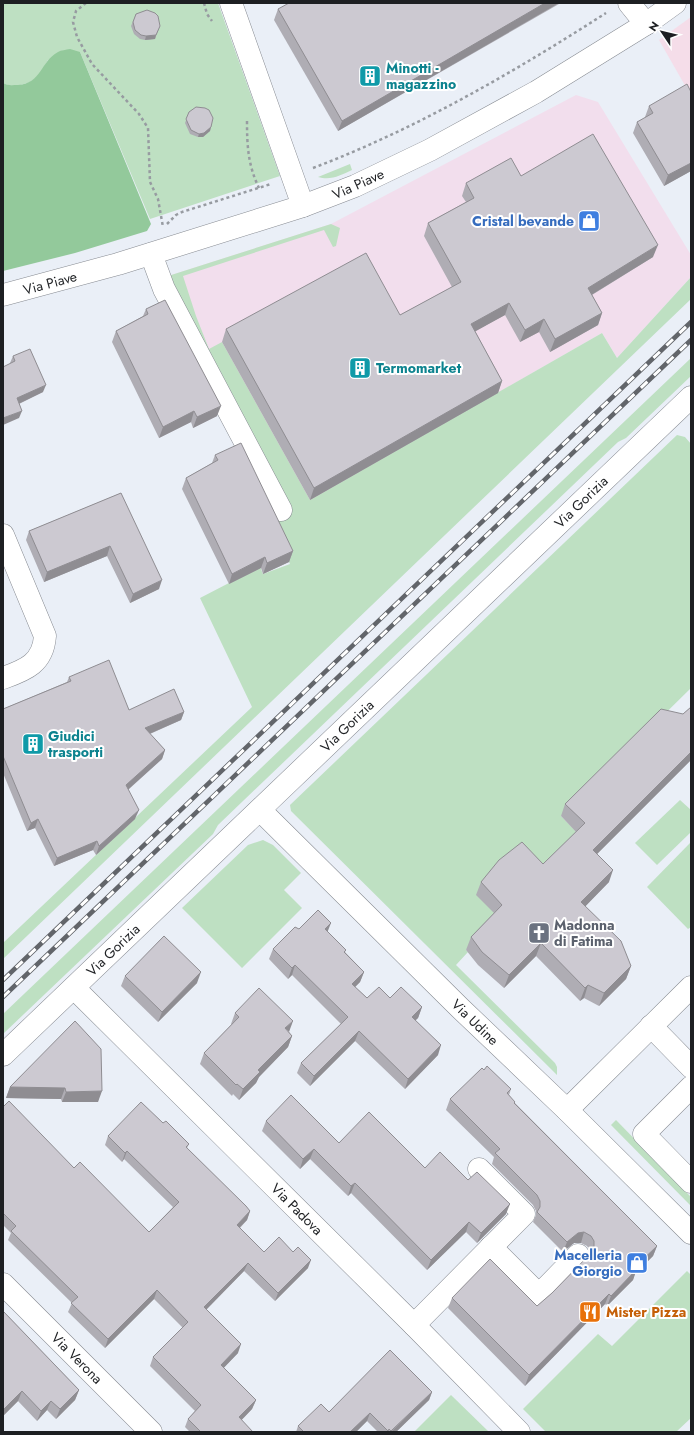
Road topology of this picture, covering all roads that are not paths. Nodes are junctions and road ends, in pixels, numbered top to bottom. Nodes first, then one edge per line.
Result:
1 (231, 3) edge
2 (629, 3) edge
3 (675, 3) edge
4 (646, 24) junction
5 (303, 206) junction
6 (151, 254) junction
7 (5, 296) edge
8 (690, 398) edge
9 (281, 510) dead end
10 (3, 535) edge
11 (3, 678) edge
12 (260, 810) junction
13 (691, 987) edge
14 (74, 988) junction
15 (652, 1026) junction
16 (3, 1055) edge
17 (691, 1066) edge
18 (691, 1088) edge
19 (568, 1110) junction
20 (479, 1169) dead end
21 (691, 1182) edge
22 (691, 1233) edge
23 (491, 1247) junction
24 (578, 1255) dead end
25 (3, 1284) edge
26 (414, 1325) junction
27 (151, 1432) edge
28 (519, 1432) edge

1 - 5 street
2 - 4 street
3 - 4 street, Via Piave
4 - 5 street, Via Piave
5 - 6 street, Via Piave
6 - 7 street, Via Piave
6 - 9 street
8 - 12 street, Via Gorizia
10 - 11 street
12 - 14 street, Via Gorizia
12 - 19 street, Via Udine
13 - 15 street
14 - 16 street, Via Gorizia
14 - 26 street, Via Padova
15 - 17 street
15 - 19 street
18 - 21 street
19 - 22 street, Via Udine
20 - 23 street
23 - 24 street
23 - 26 street
25 - 27 street, Via Verona
26 - 28 street, Via Padova

